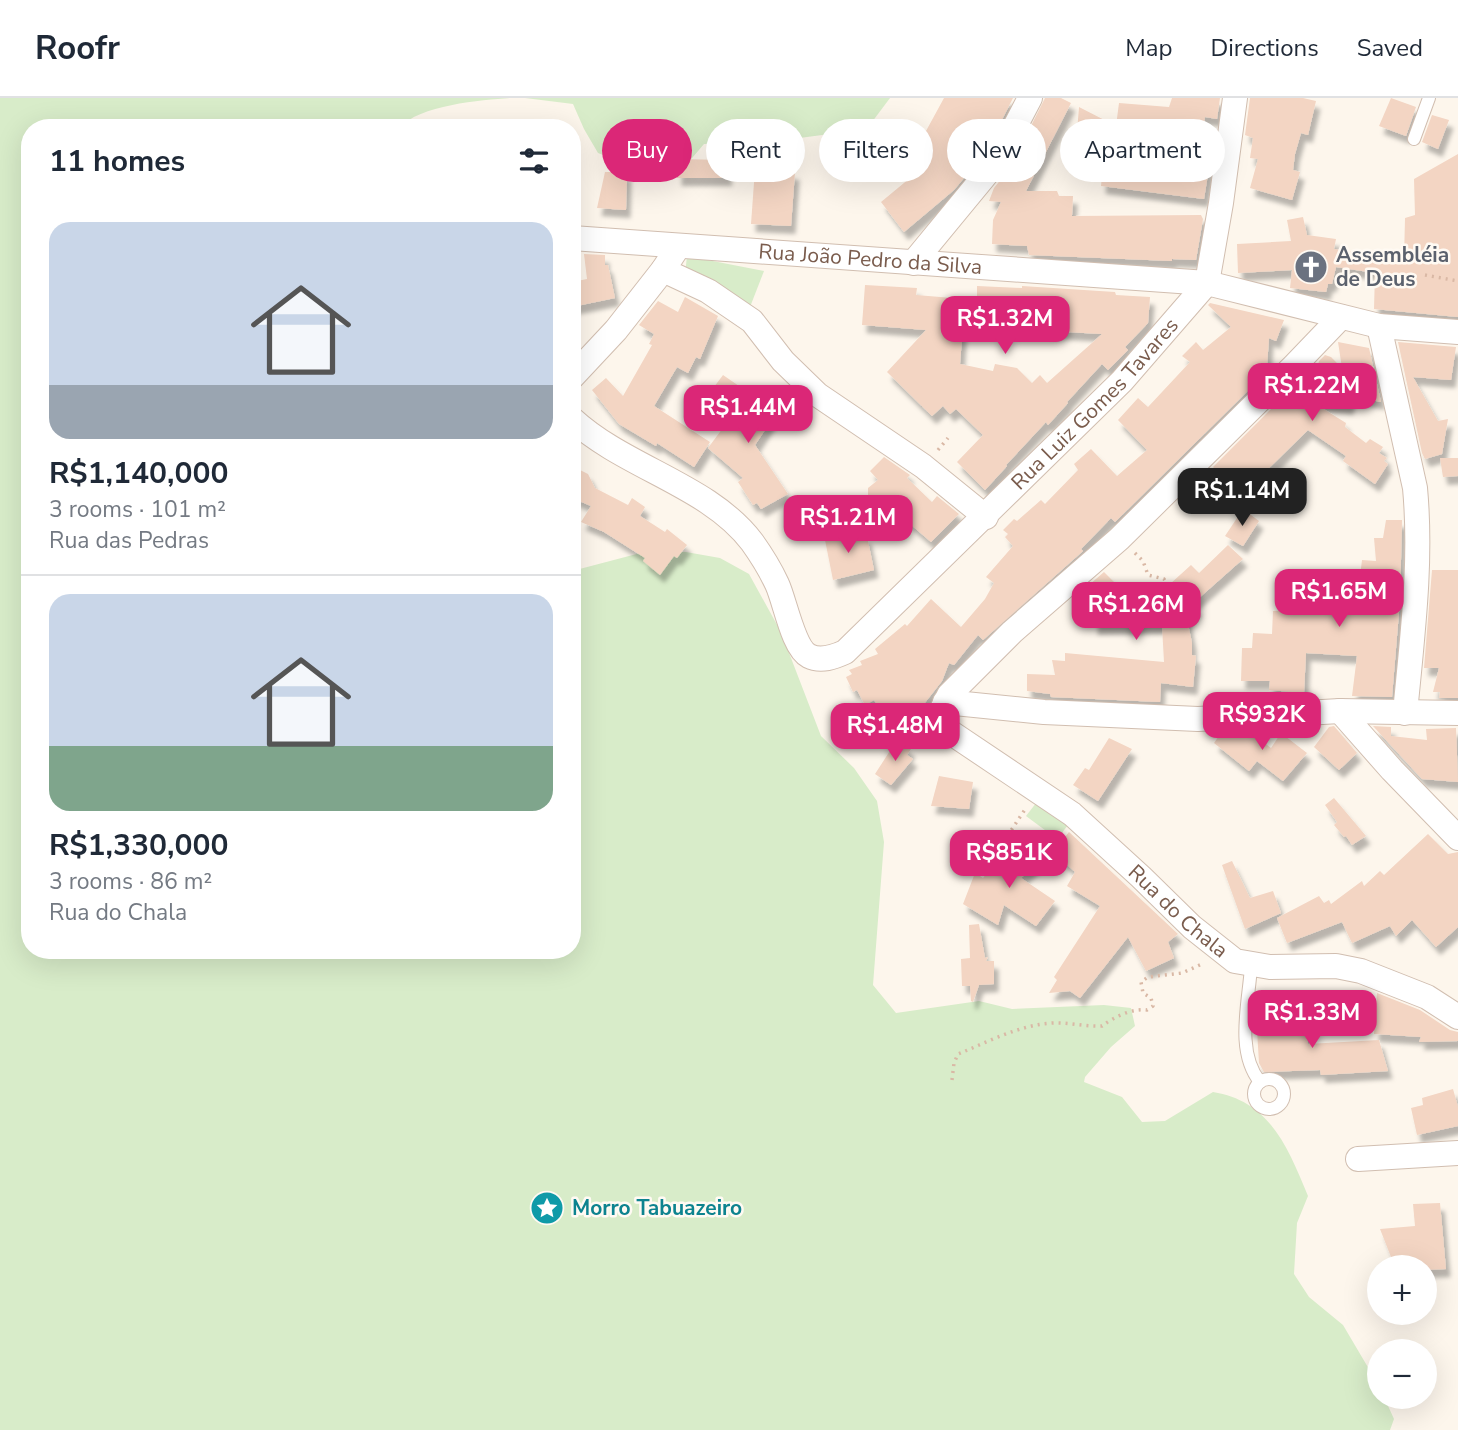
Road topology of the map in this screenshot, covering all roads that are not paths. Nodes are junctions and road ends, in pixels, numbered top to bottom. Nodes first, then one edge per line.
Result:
1 (1030, 98) edge
2 (1235, 98) edge
3 (1429, 98) edge
4 (1414, 139) dead end
5 (581, 240) edge
6 (678, 247) junction
7 (913, 263) junction
8 (663, 270) junction
9 (1207, 283) junction
10 (1341, 317) junction
11 (1379, 326) junction
12 (1458, 332) edge
13 (581, 367) edge
14 (581, 428) edge
15 (986, 517) junction
16 (943, 709) junction
17 (1340, 711) junction
18 (1405, 713) junction
19 (1458, 713) edge
20 (1458, 838) edge
21 (1243, 963) junction
22 (1458, 1017) edge
23 (1260, 1082) dead end
24 (1458, 1153) edge
25 (1358, 1159) dead end

1 - 7 street
2 - 9 street
3 - 4 lane
5 - 6 street, Rua João Pedro da Silva
6 - 7 street, Rua João Pedro da Silva
6 - 8 street
7 - 9 street, Rua João Pedro da Silva
8 - 13 street
8 - 15 street
9 - 10 street, Rua João Pedro da Silva
9 - 15 street, Rua Luiz Gomes Tavares
10 - 11 street, Rua João Pedro da Silva
10 - 16 street
11 - 12 street, Rua João Pedro da Silva
11 - 18 street
14 - 15 street, Rua Luiz Gomes Tavares
16 - 17 street
16 - 21 street, Rua do Chala
17 - 18 street
17 - 20 street
18 - 19 street
21 - 22 street, Rua do Chala
21 - 23 lane
24 - 25 street

